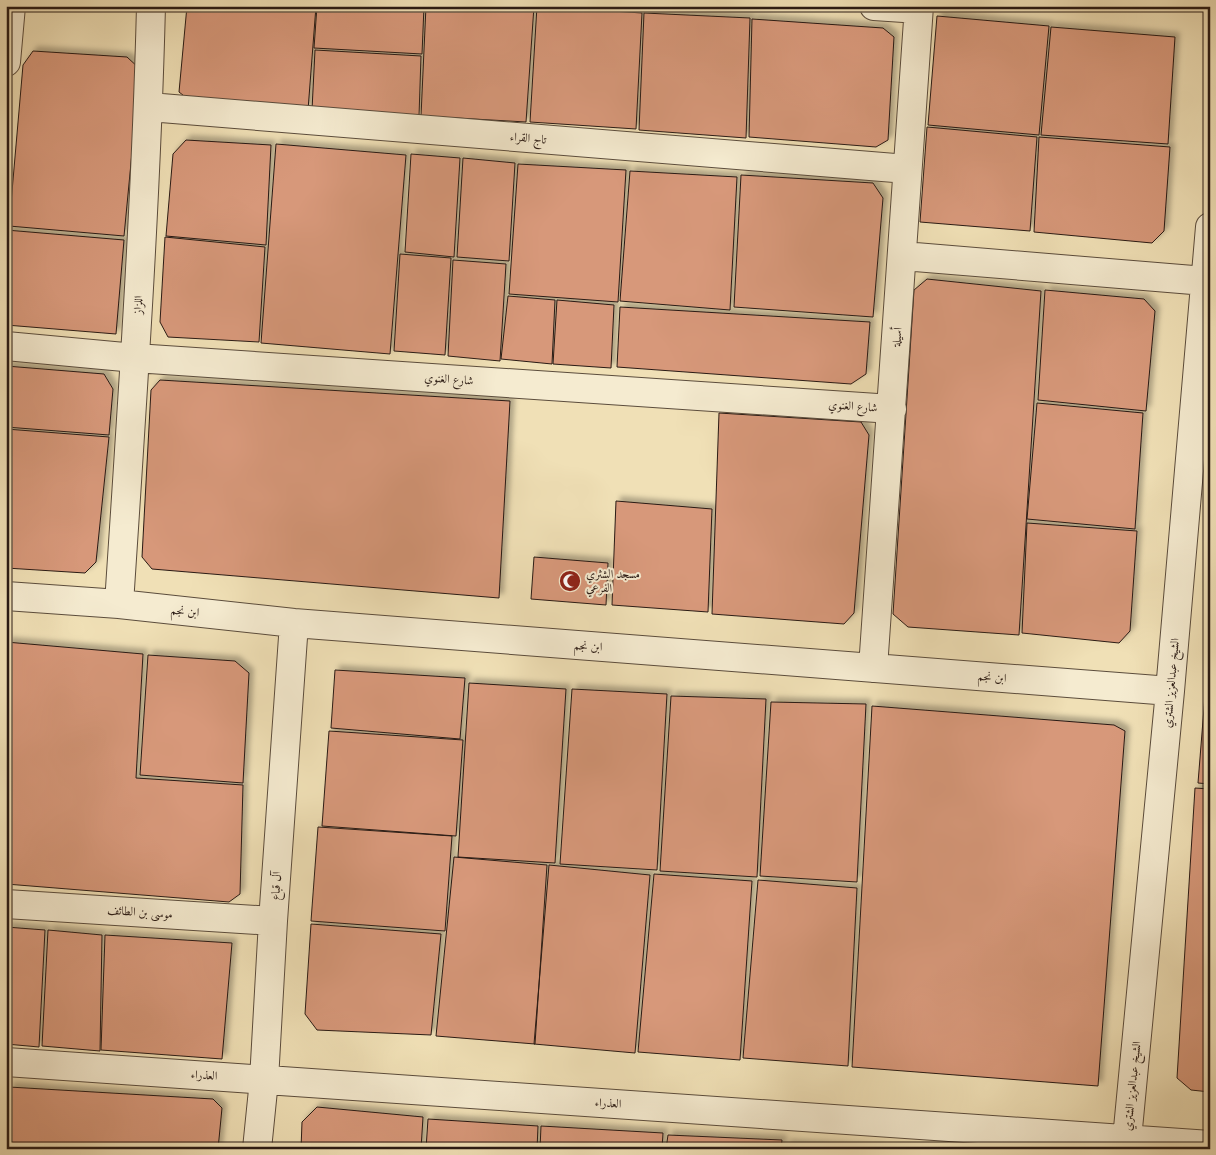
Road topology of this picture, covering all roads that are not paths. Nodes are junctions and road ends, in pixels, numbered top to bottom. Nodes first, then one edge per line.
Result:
1 (11, 6) edge
2 (151, 6) edge
3 (874, 6) edge
4 (919, 8) edge
5 (6, 62) edge
6 (149, 107) junction
7 (907, 169) junction
8 (1210, 227) edge
9 (903, 256) junction
10 (1206, 281) junction
11 (6, 346) edge
12 (135, 358) junction
13 (892, 408) junction
14 (6, 596) edge
15 (119, 604) junction
16 (294, 624) junction
17 (874, 668) junction
18 (1170, 692) junction
19 (6, 904) edge
20 (273, 921) junction
21 (6, 1062) edge
22 (264, 1080) junction
23 (1127, 1139) junction
24 (1210, 1145) edge
25 (257, 1149) edge

1 - 5 street
2 - 6 street, اللزاز
3 - 4 street
4 - 7 street, أسيلة
6 - 7 street, تاج القراء
6 - 12 street, اللزاز
7 - 9 street, أسيلة
8 - 10 street, الشيخ عبدالعزيز الشتري
9 - 10 street
9 - 13 street, أسيلة
10 - 18 street, الشيخ عبدالعزيز الشتري
11 - 12 street, شارع الغنوي
12 - 13 street, شارع الغنوي
12 - 15 street, اللزاز
13 - 17 street, أسيلة
14 - 15 street, ابن نجم
15 - 16 street, ابن نجم
16 - 17 street, ابن نجم
16 - 20 street, آل قباع
17 - 18 street, ابن نجم
18 - 23 street, الشيخ عبدالعزيز الشتري
19 - 20 street, موسى بن الطائف
20 - 22 street, آل قباع
21 - 22 street, العذراء
22 - 23 street, العذراء
22 - 25 street, آل قباع
23 - 24 street, العذراء

